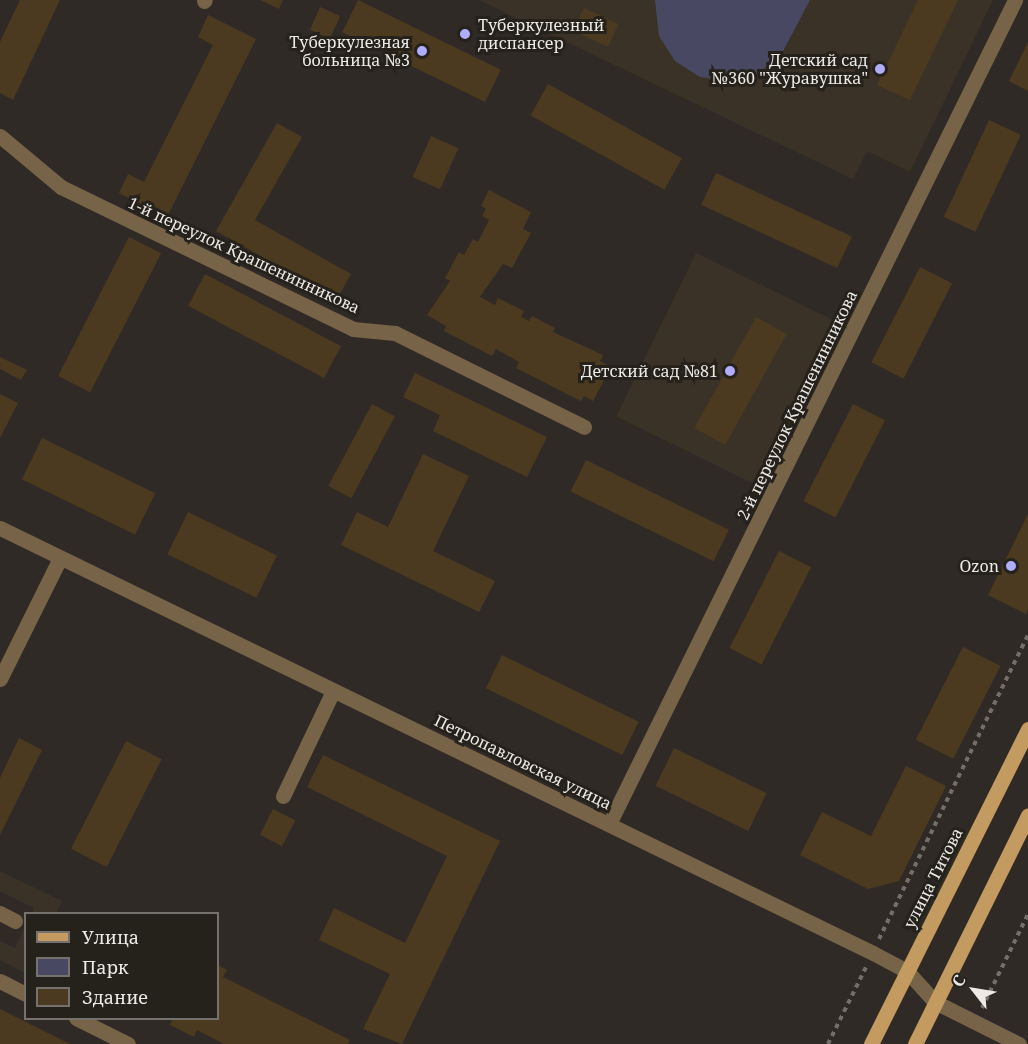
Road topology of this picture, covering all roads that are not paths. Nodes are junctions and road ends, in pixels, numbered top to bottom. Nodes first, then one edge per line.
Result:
1 (1015, 0) edge
2 (0, 136) edge
3 (584, 427) dead end
4 (0, 528) edge
5 (60, 558) junction
6 (7, 650) edge
7 (0, 679) edge
8 (333, 691) junction
9 (1028, 729) edge
10 (283, 796) dead end
11 (1028, 815) edge
12 (609, 824) junction
13 (0, 914) edge
14 (15, 921) dead end
15 (907, 971) junction
16 (0, 981) edge
17 (24, 993) edge
18 (935, 1002) junction
19 (78, 1020) edge
20 (98, 1037) edge
21 (128, 1044) edge
22 (871, 1044) edge
23 (915, 1044) edge
24 (1019, 1044) edge

1 - 12 street, 2-й переулок Крашенинникова
2 - 3 street, 1-й переулок Крашенинникова
4 - 5 street, Петропавловская улица
5 - 6 street
5 - 8 street, Петропавловская улица
6 - 7 street
8 - 10 street
8 - 12 street, Петропавловская улица
9 - 15 main road, улица Титова
11 - 18 main road
12 - 15 street, Петропавловская улица
13 - 14 street
15 - 18 street, Петропавловская улица
15 - 22 main road, улица Титова
16 - 17 street
18 - 23 main road
18 - 24 street, Петропавловская улица
19 - 20 street
20 - 21 street

